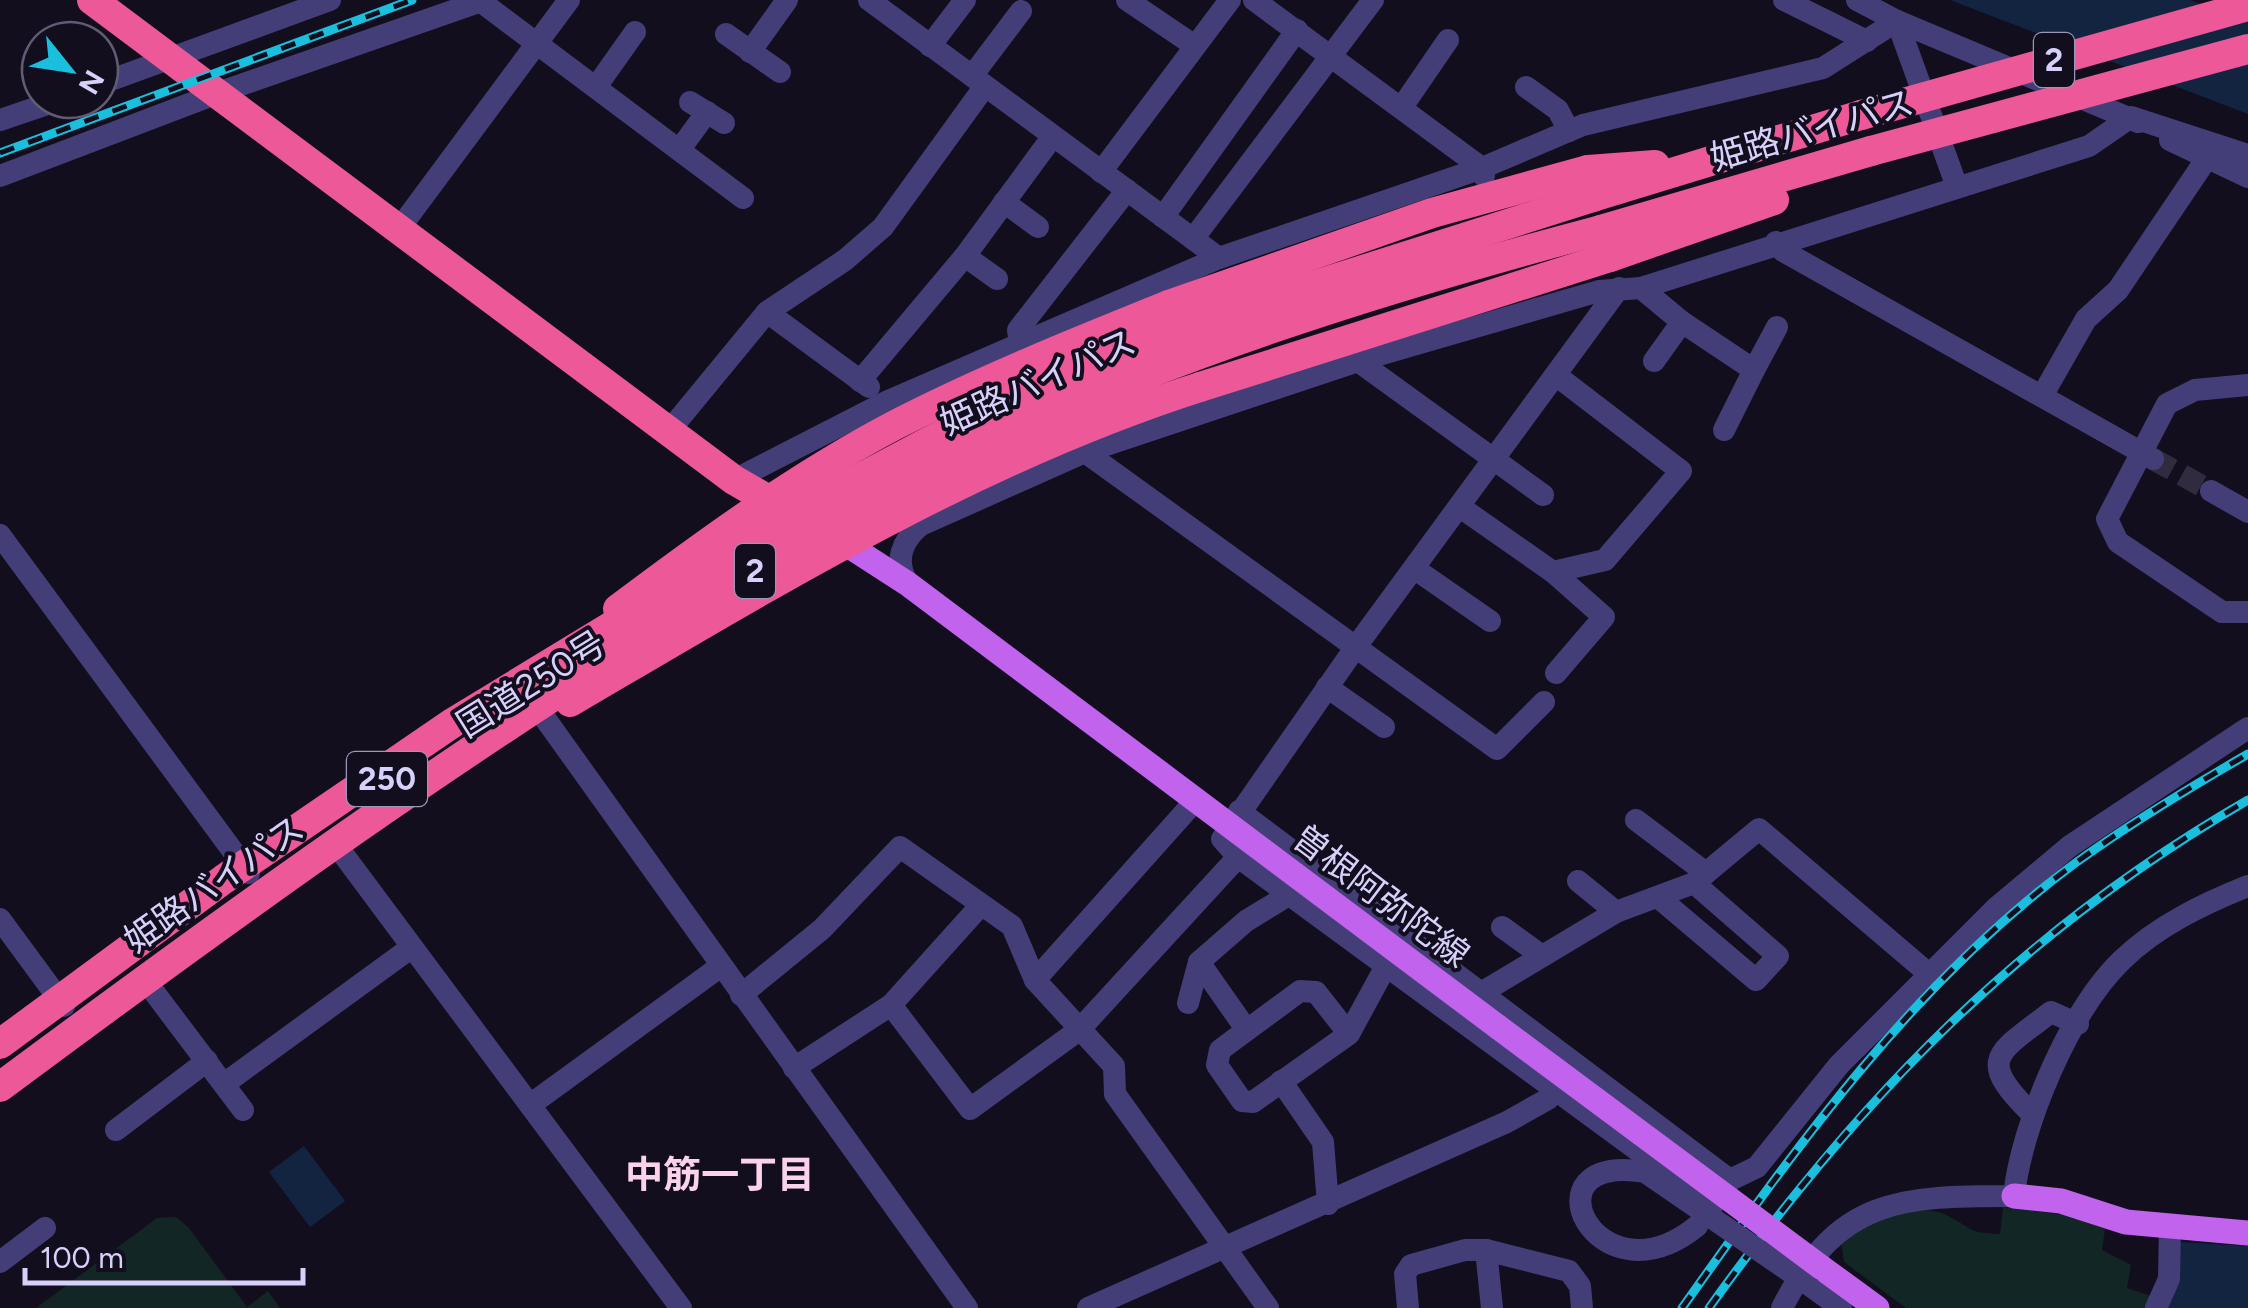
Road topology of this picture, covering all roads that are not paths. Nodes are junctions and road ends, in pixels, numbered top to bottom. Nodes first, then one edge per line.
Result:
1 (92, 0) edge
2 (330, 0) edge
3 (569, 0) edge
4 (788, 0) edge
5 (964, 0) edge
6 (1127, 0) edge
7 (1230, 0) edge
8 (1373, 0) edge
9 (1784, 0) edge
10 (1858, 0) edge
11 (482, 1) edge
12 (882, 4) edge
13 (1270, 4) edge
14 (2248, 6) edge
15 (1021, 11) dead end
16 (1897, 21) junction
17 (1297, 30) junction
18 (635, 32) dead end
19 (726, 34) dead end
20 (1448, 40) dead end
21 (1867, 42) junction
22 (539, 43) junction
23 (930, 46) junction
24 (1196, 46) junction
25 (2248, 49) edge
26 (750, 52) junction
27 (1332, 55) junction
28 (170, 56) junction
29 (780, 72) dead end
30 (120, 76) edge
31 (978, 81) junction
32 (596, 87) junction
33 (1526, 87) dead end
34 (218, 93) junction
35 (1402, 107) junction
36 (707, 112) dead end
37 (2131, 117) junction
38 (1569, 132) junction
39 (1053, 136) junction
40 (680, 149) junction
41 (2248, 155) edge
42 (2207, 158) junction
43 (1482, 168) junction
44 (1101, 172) junction
45 (0, 176) edge
46 (2248, 177) edge
47 (1591, 183) junction
48 (1957, 188) junction
49 (1126, 190) junction
50 (743, 198) dead end
51 (1004, 202) junction
52 (1163, 217) junction
53 (1038, 227) dead end
54 (399, 230) junction
55 (1193, 239) junction
56 (1776, 242) junction
57 (1606, 243) junction
58 (965, 256) junction
59 (1219, 258) junction
60 (998, 279) dead end
61 (1630, 288) junction
62 (1117, 291) dead end
63 (767, 312) junction
64 (1523, 313) junction
65 (1682, 322) junction
66 (1777, 327) dead end
67 (1020, 344) junction
68 (1654, 360) dead end
69 (1358, 361) junction
70 (1754, 370) junction
71 (1557, 376) junction
72 (860, 381) junction
73 (2248, 385) edge
74 (2042, 396) junction
75 (888, 401) junction
76 (1724, 430) dead end
77 (669, 431) junction
78 (814, 439) junction
79 (1086, 452) junction
80 (2148, 456) junction
81 (1495, 460) junction
82 (999, 478) junction
83 (734, 480) junction
84 (2211, 492) tunnel mouth
85 (1543, 496) dead end
86 (771, 501) junction
87 (1460, 506) junction
88 (2248, 512) edge
89 (917, 517) junction
90 (0, 535) edge
91 (843, 542) junction
92 (1415, 569) junction
93 (1553, 572) junction
94 (908, 584) junction
95 (2248, 612) edge
96 (1490, 621) dead end
97 (1354, 648) junction
98 (1556, 672) dead end
99 (1328, 686) junction
100 (1542, 700) dead end
101 (544, 717) junction
102 (1384, 727) dead end
103 (2248, 728) edge
104 (1195, 801) junction
105 (1233, 818) junction
106 (1636, 820) dead end
107 (340, 850) junction
108 (1238, 857) junction
109 (249, 873) junction
110 (1700, 878) junction
111 (1578, 880) dead end
112 (2248, 886) edge
113 (1290, 894) junction
114 (1658, 897) junction
115 (982, 905) junction
116 (1616, 912) junction
117 (0, 919) edge
118 (1502, 927) dead end
119 (412, 947) junction
120 (1542, 956) junction
121 (1199, 962) junction
122 (1387, 964) junction
123 (721, 966) junction
124 (1929, 974) junction
125 (1035, 980) junction
126 (148, 984) junction
127 (1482, 993) junction
128 (742, 994) junction
129 (1188, 1003) dead end
130 (891, 1005) junction
131 (64, 1006) junction
132 (2078, 1024) junction
133 (1079, 1030) junction
134 (1246, 1030) junction
135 (1349, 1034) junction
136 (0, 1044) edge
137 (0, 1053) edge
138 (207, 1061) junction
139 (1574, 1063) junction
140 (794, 1068) junction
141 (1281, 1081) junction
142 (224, 1084) junction
143 (0, 1087) edge
144 (1556, 1088) junction
145 (530, 1105) junction
146 (243, 1110) dead end
147 (2032, 1114) junction
148 (116, 1130) dead end
149 (1730, 1180) junction
150 (2014, 1196) junction
151 (1328, 1204) junction
152 (1712, 1205) junction
153 (45, 1228) dead end
154 (2170, 1228) junction
155 (2248, 1233) edge
156 (1223, 1246) junction
157 (1486, 1250) junction
158 (0, 1262) edge
159 (1596, 1263) dead end
160 (1654, 1272) dead end
161 (1815, 1276) junction
162 (681, 1308) edge
163 (967, 1308) edge
164 (1088, 1308) edge
165 (1268, 1308) edge
166 (1408, 1308) edge
167 (1492, 1308) edge
168 (1582, 1308) edge
169 (1782, 1308) edge
170 (1841, 1308) edge
171 (1877, 1308) edge
172 (2156, 1308) edge

1 - 28 highway
2 - 28 street
3 - 22 street
4 - 26 street
5 - 23 street
6 - 24 street
7 - 24 street
8 - 27 street
9 - 21 street
10 - 16 street
11 - 22 street
11 - 34 street
12 - 23 street
13 - 17 street
14 - 47 highway, 姫路バイパス / 2, bridge
15 - 31 street
16 - 21 street
16 - 37 street
16 - 48 street
17 - 27 street
17 - 52 street
18 - 32 street
19 - 26 street
20 - 35 street
21 - 38 street
22 - 32 street
22 - 54 street
23 - 31 street
24 - 44 street
25 - 57 highway, 2, bridge
26 - 29 street
27 - 35 street
27 - 55 street
28 - 30 street
28 - 34 highway
31 - 39 street
31 - 63 street
32 - 40 street
33 - 38 street
34 - 45 street
34 - 54 highway
35 - 43 street
36 - 40 street
37 - 41 street
37 - 42 street
37 - 48 street
38 - 43 street
39 - 44 street
39 - 51 street
40 - 50 street
42 - 46 street
42 - 74 street
43 - 59 street
43 - 64 street
44 - 49 street
47 - 86 highway, 国道250号, bridge
47 - 136 highway, 姫路バイパス / 2, bridge
48 - 56 street
49 - 52 street
49 - 67 street
51 - 53 street
51 - 58 street
52 - 55 street
54 - 77 highway
55 - 59 street
56 - 61 street
56 - 74 street
57 - 82 highway, 国道250号, bridge
57 - 143 highway, 姫路バイパス / 2, bridge
58 - 60 street
58 - 72 street
59 - 67 street
61 - 64 street
61 - 65 street
61 - 71 street
62 - 67 street
63 - 72 street
63 - 77 street
64 - 69 street
65 - 68 street
65 - 70 street
66 - 70 street
67 - 75 street
69 - 79 street
69 - 81 street
70 - 76 street
71 - 81 street
71 - 93 street
72 - 75 street
73 - 80 street
74 - 80 street
75 - 78 street
77 - 83 highway
78 - 83 street
78 - 86 street
79 - 82 street
79 - 97 street
80 - 95 street
81 - 85 street
81 - 87 street
82 - 89 highway, 国道250号
82 - 89 street
83 - 86 highway
84 - 88 street
86 - 91 highway
86 - 109 highway, 国道250号 / 250
87 - 92 street
87 - 93 street
89 - 91 highway, 国道250号
89 - 94 street
90 - 109 street
91 - 94 main road, 曽根阿弥陀線
91 - 101 highway, 国道250号 / 250
92 - 96 street
92 - 97 street
93 - 98 street
94 - 104 main road, 曽根阿弥陀線
97 - 99 street
97 - 100 street
99 - 102 street
99 - 105 street
101 - 107 highway, 国道250号 / 250
101 - 123 street
103 - 124 street
104 - 105 main road, 曽根阿弥陀線
104 - 125 street
105 - 108 street
105 - 127 street
105 - 161 main road, 曽根阿弥陀線, bridge
106 - 110 street
107 - 119 street
107 - 126 highway, 国道250号 / 250
108 - 113 street
108 - 133 street
109 - 131 highway, 国道250号 / 250
110 - 114 street
110 - 114 street
110 - 124 street
111 - 116 street
112 - 132 street
113 - 121 street
113 - 122 street
114 - 116 street
115 - 125 street
115 - 128 street
115 - 130 street
116 - 120 street
117 - 131 street
118 - 120 street
119 - 142 street
119 - 145 street
120 - 127 street
121 - 129 street
121 - 134 street
122 - 135 street
122 - 144 street
123 - 128 street
123 - 145 street
124 - 149 street
125 - 133 street
126 - 138 street
126 - 143 highway, 国道250号 / 250
127 - 139 street
128 - 140 street
130 - 133 street
130 - 140 street
131 - 137 highway, 国道250号 / 250
132 - 147 street
132 - 147 street
133 - 156 street
134 - 135 street
134 - 141 street
135 - 141 street
138 - 142 street
138 - 148 street
139 - 144 street
139 - 149 street
140 - 163 street
141 - 151 street
142 - 146 street
144 - 151 street
144 - 152 street
145 - 162 street
147 - 150 street
149 - 152 street
150 - 154 main road
150 - 169 street
151 - 156 street
152 - 160 street
153 - 158 street
154 - 155 main road
154 - 172 street
156 - 164 street
156 - 165 street
157 - 166 street
157 - 167 street
157 - 168 street
159 - 161 street, bridge
161 - 170 street
161 - 171 main road, 曽根阿弥陀線

